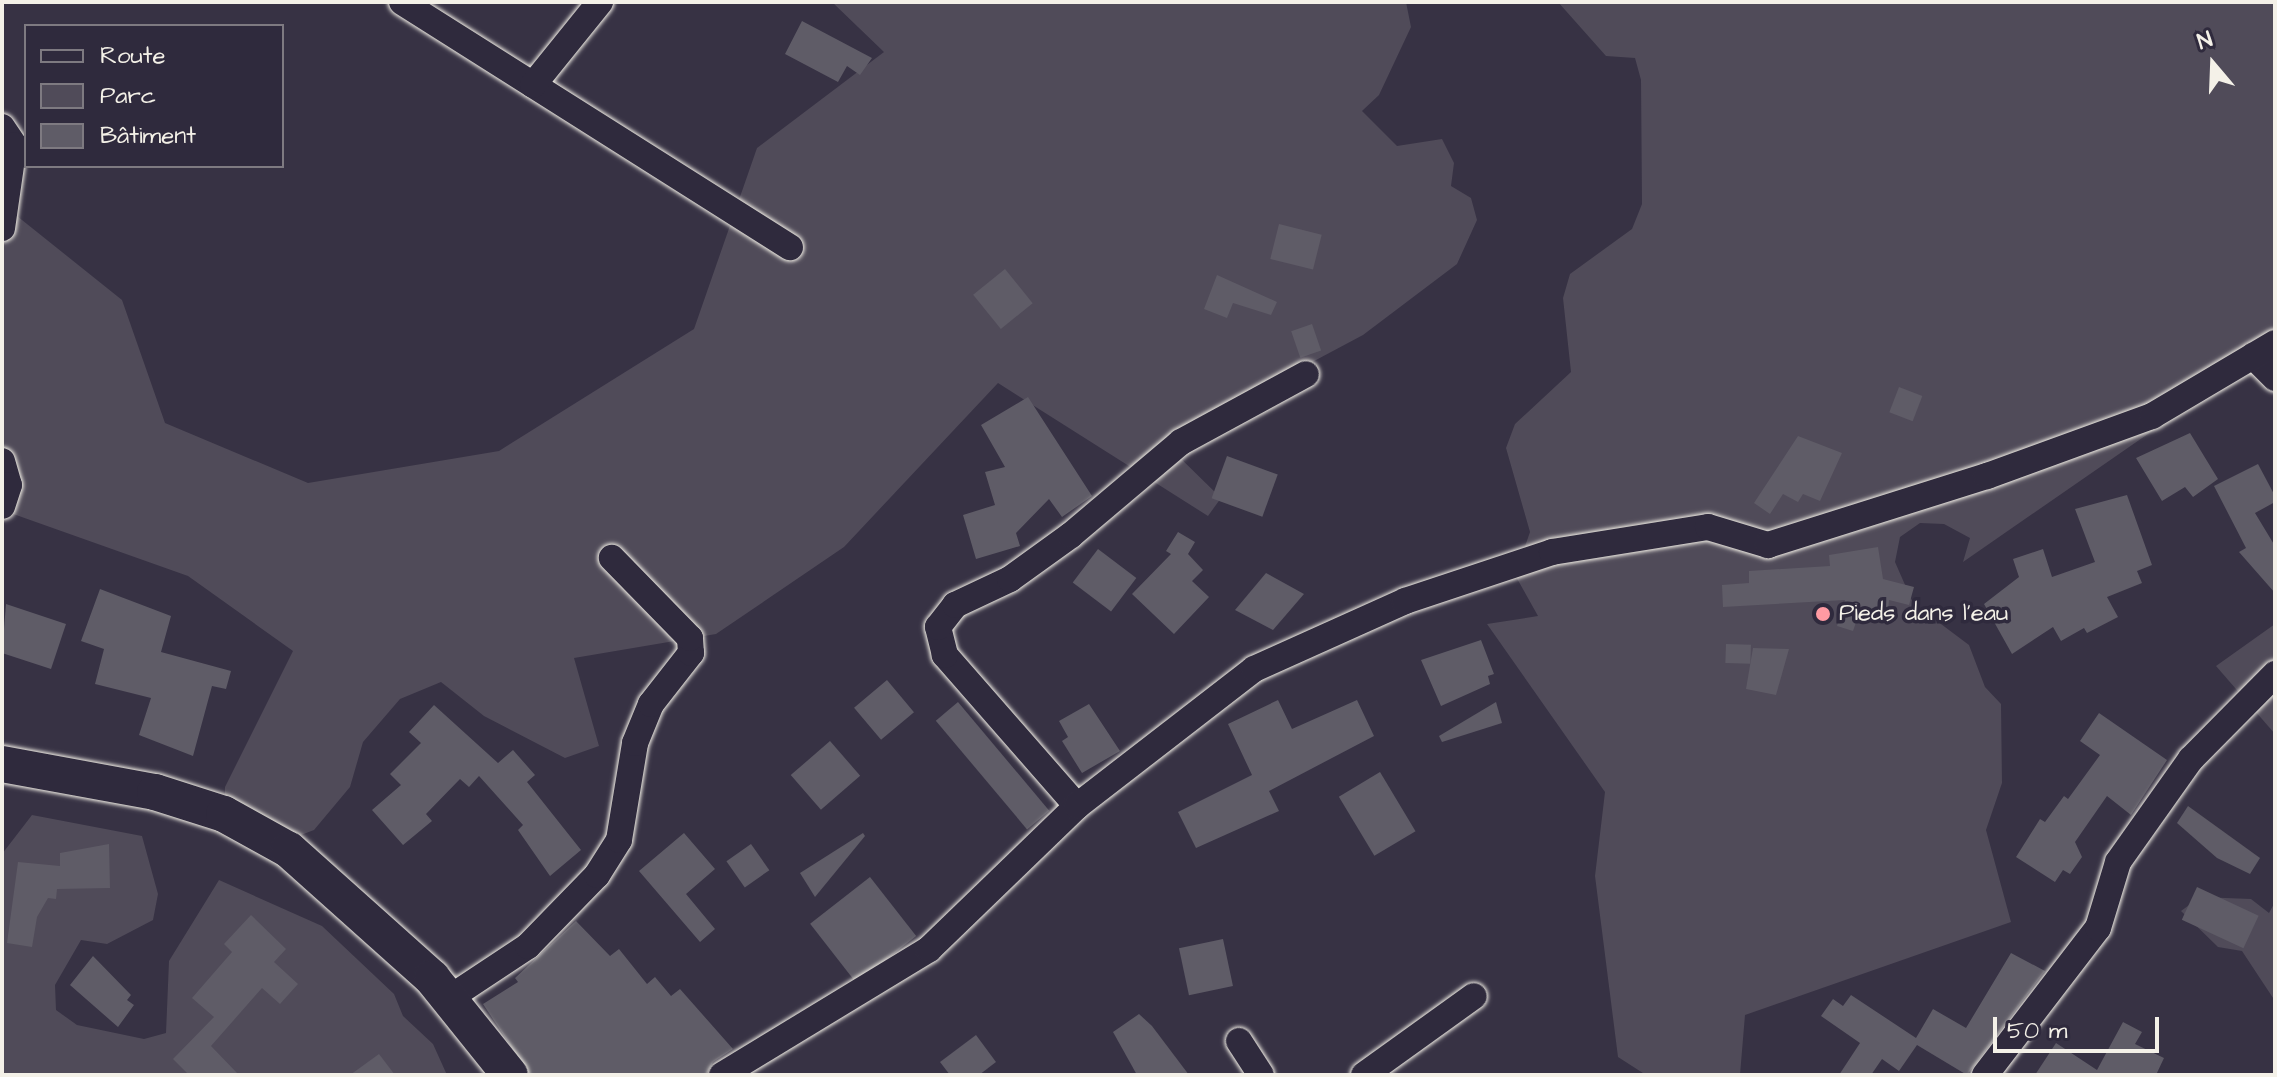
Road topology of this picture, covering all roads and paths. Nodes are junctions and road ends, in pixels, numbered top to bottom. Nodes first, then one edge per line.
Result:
1 (402, 2) edge
2 (600, 2) edge
3 (533, 85) junction
4 (2, 127) edge
5 (2, 228) edge
6 (790, 247) dead end
7 (2264, 349) edge
8 (1306, 374) dead end
9 (2275, 378) edge
10 (2, 461) edge
11 (2, 506) edge
12 (612, 558) dead end
13 (2275, 674) edge
14 (2, 764) edge
15 (1077, 806) junction
16 (1474, 996) dead end
17 (448, 999) junction
18 (1239, 1041) dead end
19 (510, 1075) edge
20 (722, 1075) edge
21 (1261, 1075) edge
22 (1364, 1075) edge
23 (1985, 1075) edge

1 - 3 street
2 - 3 street
3 - 6 street
4 - 5 street
7 - 9 street
7 - 15 street
8 - 15 street
10 - 11 street
12 - 17 street
13 - 23 street
14 - 17 main road
15 - 20 street
16 - 22 street
17 - 19 main road
18 - 21 street

